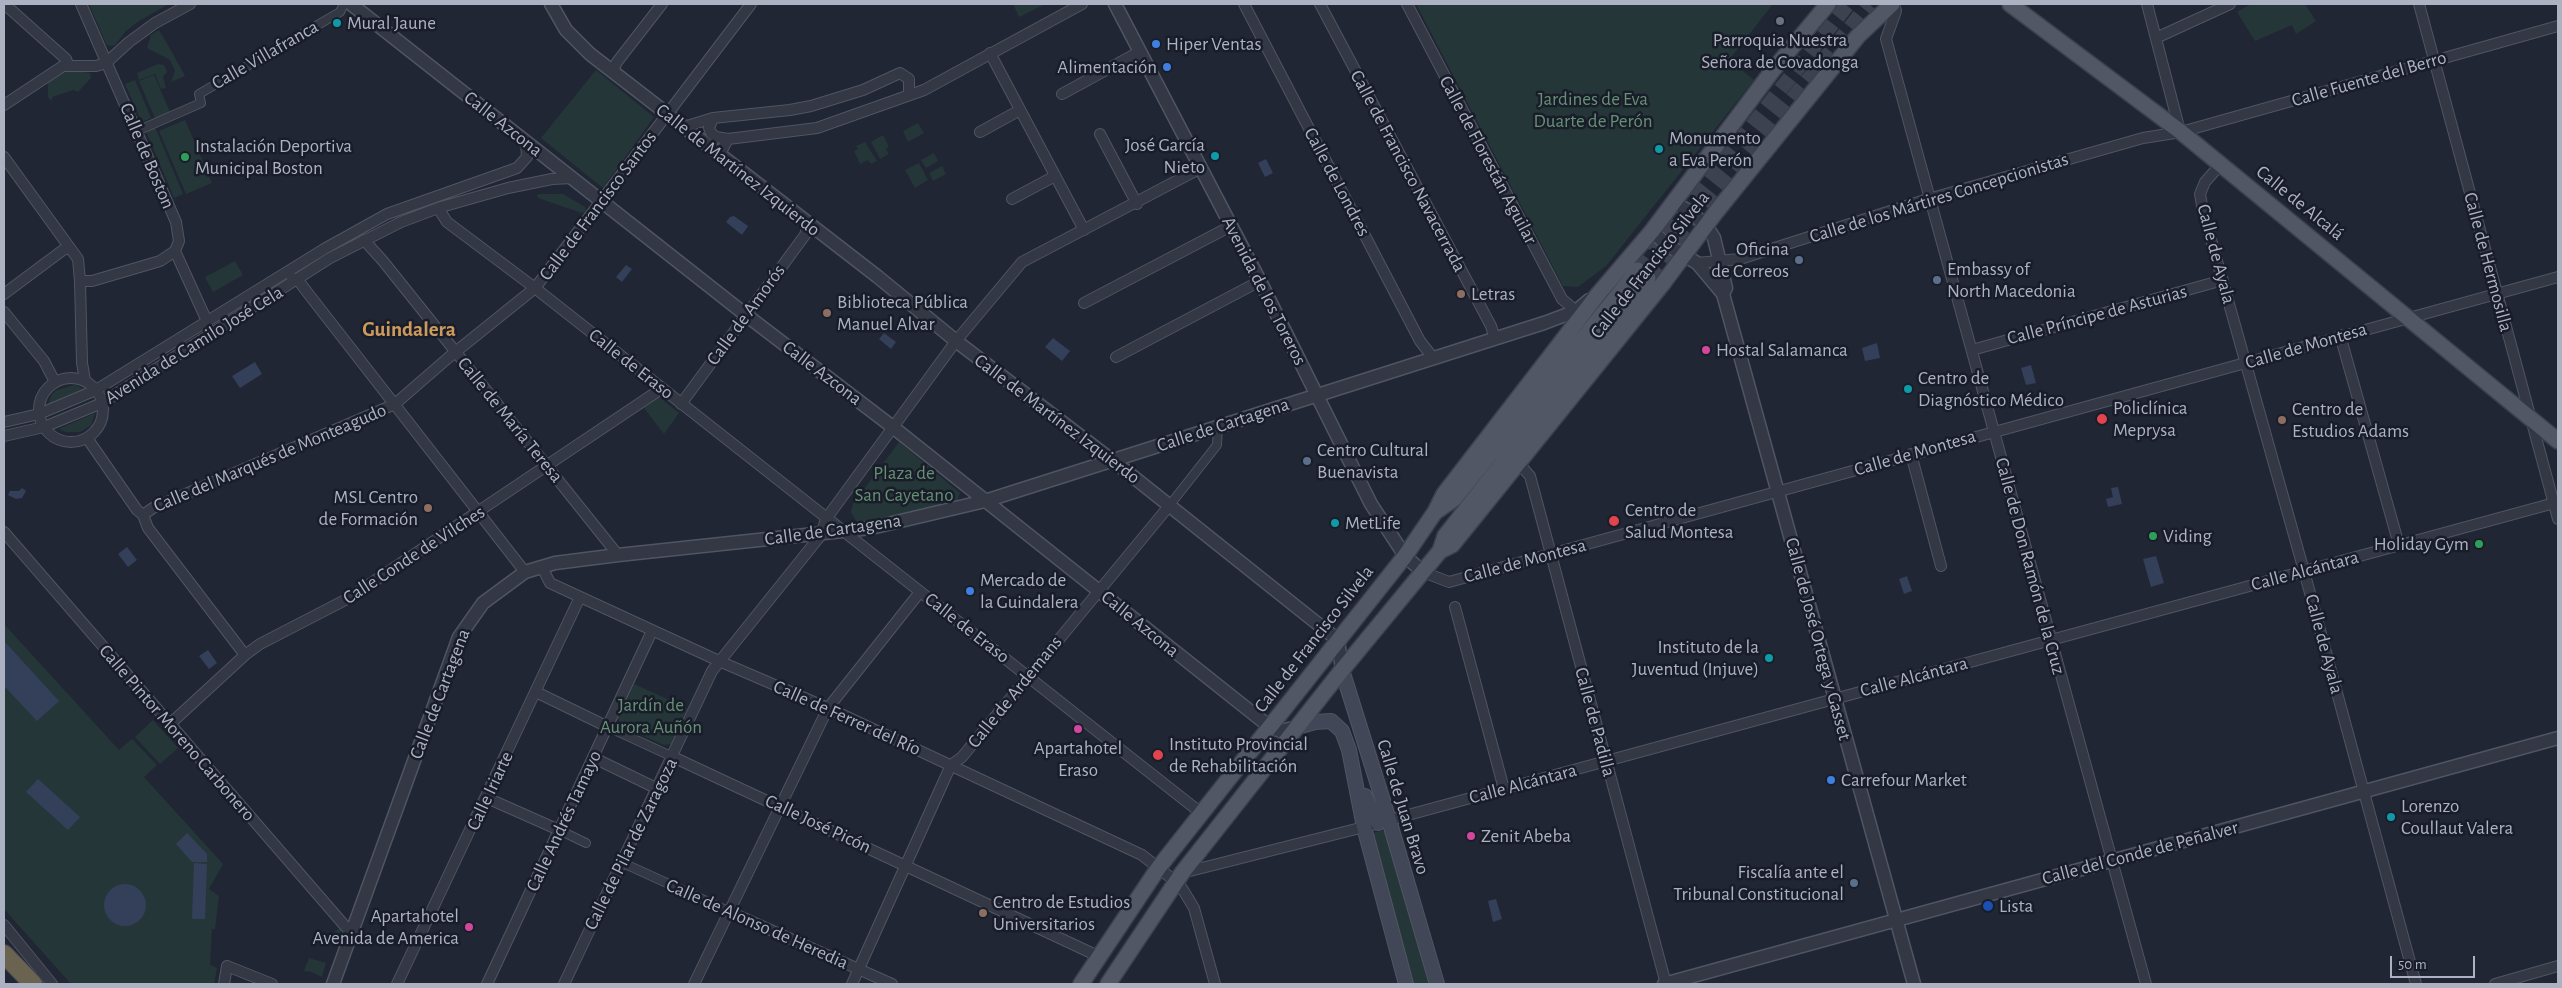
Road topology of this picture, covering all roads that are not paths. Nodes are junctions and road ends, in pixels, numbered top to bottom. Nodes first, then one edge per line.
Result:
1 (82, 4) edge
2 (190, 4) edge
3 (344, 4) edge
4 (350, 4) edge
5 (552, 4) edge
6 (662, 4) edge
7 (751, 4) edge
8 (1082, 4) edge
9 (1115, 4) edge
10 (1244, 4) edge
11 (1320, 4) edge
12 (1407, 4) edge
13 (1828, 4) edge
14 (1893, 4) edge
15 (2010, 4) edge
16 (2147, 4) edge
17 (2230, 4) edge
18 (2419, 4) edge
19 (5, 5) edge
20 (365, 9) edge
21 (2558, 26) edge
22 (2156, 38) junction
23 (1139, 52) junction
24 (990, 53) junction
25 (2434, 61) junction
26 (106, 63) junction
27 (68, 64) junction
28 (612, 72) junction
29 (1062, 94) dead end
30 (909, 95) junction
31 (4, 106) edge
32 (1020, 110) junction
33 (667, 114) junction
34 (713, 118) junction
35 (684, 127) junction
36 (137, 130) junction
37 (980, 132) dead end
38 (2180, 132) junction
39 (1100, 134) dead end
40 (728, 139) junction
41 (526, 142) junction
42 (720, 154) junction
43 (4, 157) edge
44 (2220, 164) junction
45 (1201, 168) junction
46 (1056, 176) junction
47 (573, 178) junction
48 (1012, 199) dead end
49 (1929, 199) junction
50 (602, 200) junction
51 (1674, 203) junction
52 (1136, 204) junction
53 (441, 207) junction
54 (808, 225) junction
55 (1231, 226) junction
56 (1707, 227) junction
57 (1084, 230) junction
58 (1652, 231) junction
59 (364, 240) junction
60 (69, 248) junction
61 (175, 251) junction
62 (1684, 255) junction
63 (1721, 262) junction
64 (1698, 264) junction
65 (282, 276) junction
66 (2558, 277) edge
67 (298, 280) junction
68 (2223, 280) junction
69 (80, 281) junction
70 (1260, 281) junction
71 (536, 288) junction
72 (1599, 293) junction
73 (2497, 293) junction
74 (4, 294) edge
75 (1723, 294) junction
76 (1084, 303) dead end
77 (1576, 311) junction
78 (4, 312) edge
79 (746, 315) junction
80 (2408, 317) junction
81 (206, 324) junction
82 (2340, 335) junction
83 (1495, 339) junction
84 (956, 341) junction
85 (1972, 350) junction
86 (455, 352) junction
87 (1116, 357) dead end
88 (1434, 359) junction
89 (2246, 364) junction
90 (85, 380) junction
91 (55, 382) junction
92 (661, 389) junction
93 (96, 390) junction
94 (1316, 396) junction
95 (102, 404) junction
96 (395, 404) junction
97 (681, 404) junction
98 (39, 414) junction
99 (2530, 417) junction
100 (4, 422) edge
101 (1218, 426) junction
102 (44, 428) junction
103 (894, 428) junction
104 (1994, 431) junction
105 (4, 436) edge
106 (87, 438) junction
107 (2558, 441) edge
108 (1912, 454) junction
109 (1110, 461) junction
110 (548, 466) junction
111 (1516, 466) junction
112 (1777, 491) junction
113 (985, 501) junction
114 (2556, 502) edge
115 (1169, 506) junction
116 (480, 511) junction
117 (1435, 512) junction
118 (143, 515) junction
119 (826, 519) junction
120 (2558, 519) edge
121 (4, 532) edge
122 (844, 532) junction
123 (822, 535) junction
124 (2399, 545) junction
125 (1440, 552) junction
126 (618, 555) junction
127 (1404, 556) junction
128 (1551, 556) junction
129 (1941, 566) dead end
130 (542, 567) junction
131 (2304, 571) junction
132 (526, 572) junction
133 (1423, 572) junction
134 (1098, 591) junction
135 (920, 592) junction
136 (580, 597) junction
137 (1455, 607) dead end
138 (652, 630) junction
139 (1338, 640) junction
140 (2050, 640) junction
141 (245, 655) junction
142 (719, 661) junction
143 (1342, 670) junction
144 (1028, 675) junction
145 (536, 692) junction
146 (1835, 699) junction
147 (828, 708) junction
148 (170, 724) junction
149 (608, 727) junction
150 (1297, 727) junction
151 (1270, 728) junction
152 (2558, 738) edge
153 (1349, 750) junction
154 (673, 757) junction
155 (594, 758) junction
156 (1607, 762) junction
157 (951, 765) junction
158 (658, 789) junction
159 (1504, 789) junction
160 (2364, 792) junction
161 (487, 798) junction
162 (779, 806) junction
163 (1201, 813) junction
164 (1384, 822) junction
165 (1364, 827) junction
166 (559, 830) junction
167 (586, 843) dead end
168 (2112, 861) junction
169 (623, 862) junction
170 (906, 867) junction
171 (1159, 867) junction
172 (1179, 878) junction
173 (728, 911) junction
174 (1896, 921) junction
175 (4, 925) edge
176 (352, 933) junction
177 (4, 954) edge
178 (1100, 957) junction
179 (2558, 966) edge
180 (4, 969) edge
181 (858, 969) junction
182 (17, 984) edge
183 (33, 984) edge
184 (52, 984) edge
185 (224, 984) edge
186 (272, 984) edge
187 (333, 984) edge
188 (397, 984) edge
189 (487, 984) edge
190 (564, 984) edge
191 (694, 984) edge
192 (852, 984) edge
193 (892, 984) edge
194 (1082, 984) edge
195 (1108, 984) edge
196 (1215, 984) edge
197 (1406, 984) edge
198 (1437, 984) edge
199 (1666, 984) edge
200 (1914, 984) edge
201 (2146, 984) edge
202 (2416, 984) edge
203 (2495, 984) edge

1 - 26 street, Calle de Boston
2 - 26 street
3 - 36 street, Calle Villafranca
4 - 20 street, Calle Azcona
5 - 28 street, Calle de Martínez Izquierdo
6 - 28 street
7 - 33 street, Calle de Francisco Santos
8 - 24 street
9 - 23 street, Avenida de los Toreros
10 - 88 street, Calle de Londres
11 - 83 street, Calle de Francisco Navacerrada
12 - 77 street, Calle de Florestán Aguilar
13 - 51 main road, Calle de Francisco Silvela
14 - 49 street, Calle de Don Ramón de la Cruz
14 - 56 main road, Calle de Francisco Silvela
15 - 38 main road, Calle de Alcalá
16 - 22 street
17 - 22 street
18 - 25 street, Calle de Hermosilla
19 - 27 street
20 - 41 street, Calle Azcona
21 - 25 street, Calle Fuente del Berro
22 - 38 street
23 - 29 street
23 - 45 street, Avenida de los Toreros
24 - 30 street
24 - 32 street
25 - 38 street, Calle Fuente del Berro
25 - 73 street, Calle de Hermosilla
26 - 27 street
26 - 36 street, Calle de Boston
27 - 31 street
28 - 33 street, Calle de Martínez Izquierdo
30 - 34 street
30 - 40 street
32 - 37 street
32 - 46 street
33 - 35 street, Calle de Martínez Izquierdo
33 - 50 street, Calle de Francisco Santos
34 - 35 street
34 - 40 street
35 - 42 street, Calle de Martínez Izquierdo
36 - 61 street, Calle de Boston
38 - 44 main road, Calle de Alcalá
38 - 49 street, Calle de los Mártires Concepcionistas
39 - 52 street
40 - 42 street
41 - 47 street, Calle Azcona
41 - 65 street, Avenida de Camilo José Cela
42 - 54 street, Calle de Martínez Izquierdo
43 - 60 street
44 - 68 street, Calle de Ayala
44 - 80 main road, Calle de Alcalá
45 - 52 street
45 - 55 street, Avenida de los Toreros
46 - 48 street
46 - 57 street
47 - 50 street, Calle Azcona
47 - 53 street, Avenida de Camilo José Cela
49 - 63 street, Calle de los Mártires Concepcionistas
49 - 85 street, Calle de Don Ramón de la Cruz
50 - 71 street, Calle de Francisco Santos
50 - 79 street, Calle Azcona
51 - 56 street, Calle de José Ortega y Gasset
51 - 58 main road, Calle de Francisco Silvela
52 - 57 street
53 - 59 street, Avenida de Camilo José Cela
53 - 71 street, Calle de Eraso
54 - 79 street, Calle de Amorós
54 - 84 street, Calle de Martínez Izquierdo
55 - 70 street, Avenida de los Toreros
55 - 76 street
56 - 62 main road, Calle de Francisco Silvela
56 - 63 street, Calle de José Ortega y Gasset
57 - 84 street
58 - 62 street, Calle de José Ortega y Gasset
58 - 72 main road, Calle de Francisco Silvela
59 - 67 street, Avenida de Camilo José Cela
59 - 86 street, Calle de María Teresa
60 - 69 street
60 - 74 street
61 - 69 street
61 - 81 street, Calle de Boston
62 - 64 street, Calle de José Ortega y Gasset
62 - 111 main road, Calle de Francisco Silvela
63 - 64 street, Calle de los Mártires Concepcionistas
63 - 75 street, Calle de José Ortega y Gasset
64 - 75 street, Calle de José Ortega y Gasset
65 - 67 street, Avenida de Camilo José Cela
65 - 81 street, Avenida de Camilo José Cela
66 - 73 street, Calle de Montesa
67 - 95 street, Avenida de Camilo José Cela
67 - 96 street
68 - 85 street, Calle Príncipe de Asturias
68 - 89 street, Calle de Ayala
69 - 90 street
70 - 87 street
70 - 94 street, Avenida de los Toreros
71 - 86 street, Calle del Marqués de Monteagudo
71 - 92 street, Calle de Eraso
72 - 77 street, Calle de Cartagena
72 - 117 main road, Calle de Francisco Silvela
73 - 80 street, Calle de Montesa
73 - 99 street, Calle de Hermosilla
75 - 112 street, Calle de José Ortega y Gasset
77 - 83 street, Calle de Cartagena
78 - 91 street
79 - 97 street, Calle de Amorós
79 - 103 street, Calle Azcona
80 - 82 street, Calle de Montesa
80 - 99 main road, Calle de Alcalá
81 - 93 street, Avenida de Camilo José Cela
82 - 89 street, Calle de Montesa
82 - 124 street
83 - 88 street, Calle de Cartagena
84 - 103 street
84 - 109 street, Calle de Martínez Izquierdo
85 - 104 street, Calle de Don Ramón de la Cruz
86 - 96 street, Calle del Marqués de Monteagudo
86 - 110 street, Calle de María Teresa
88 - 94 street, Calle de Cartagena
89 - 104 street, Calle de Montesa
89 - 131 street, Calle de Ayala
90 - 91 street
90 - 93 street
91 - 98 street
92 - 97 street, Calle de Eraso
92 - 110 street, Calle Conde de Vilches
93 - 95 street
93 - 98 street, Avenida de Camilo José Cela
94 - 101 street, Calle de Cartagena
94 - 127 street, Avenida de los Toreros
95 - 102 street, Avenida de Camilo José Cela
95 - 106 street
96 - 116 street
96 - 118 street, Calle del Marqués de Monteagudo
97 - 119 street, Calle de Eraso
98 - 100 street, Avenida de Camilo José Cela
98 - 102 street
99 - 107 main road, Calle de Alcalá
99 - 114 street, Calle de Hermosilla
101 - 109 street, Calle de Cartagena
101 - 115 street, Calle de Ardemans
102 - 105 street, Avenida de Camilo José Cela
102 - 106 street
103 - 113 street, Calle Azcona
103 - 119 street
104 - 108 street, Calle de Montesa
104 - 140 street, Calle de Don Ramón de la Cruz
106 - 118 street
108 - 112 street, Calle de Montesa
108 - 129 street
109 - 113 street, Calle de Cartagena
109 - 115 street, Calle de Martínez Izquierdo
110 - 116 street, Calle Conde de Vilches
110 - 126 street, Calle de María Teresa
111 - 125 main road, Calle de Francisco Silvela
111 - 128 street, Calle de Padilla
112 - 128 street, Calle de Montesa
112 - 146 street, Calle de José Ortega y Gasset
113 - 122 street, Calle de Cartagena
113 - 134 street, Calle Azcona
114 - 120 street, Calle de Hermosilla
114 - 124 street, Calle Alcántara
115 - 134 street, Calle de Ardemans
115 - 139 street, Calle de Martínez Izquierdo
116 - 132 street
116 - 141 street, Calle Conde de Vilches
117 - 125 main road, Calle de Francisco Silvela
117 - 127 main road, Calle de Francisco Silvela
118 - 141 street
119 - 122 street, Calle de Eraso
119 - 123 street
121 - 148 street, Calle Pintor Moreno Carbonero
122 - 123 street, Calle de Cartagena
122 - 135 street, Calle de Eraso
123 - 126 street, Calle de Cartagena
123 - 142 street, Calle de Pilar de Zaragoza
124 - 131 street, Calle Alcántara
125 - 133 main road, Calle de Francisco Silvela
126 - 130 street, Calle de Cartagena
127 - 133 street, Avenida de los Toreros
127 - 139 main road, Calle de Francisco Silvela
128 - 133 street, Calle de Montesa
128 - 156 street, Calle de Padilla
130 - 132 street, Calle de Cartagena
130 - 136 street, Calle de Ferrer del Río
131 - 140 street, Calle Alcántara
131 - 160 street, Calle de Ayala
132 - 176 street, Calle de Cartagena
133 - 143 main road, Calle de Francisco Silvela
134 - 144 street, Calle de Ardemans
134 - 151 street, Calle Azcona
135 - 144 street, Calle de Eraso
135 - 147 street
136 - 138 street, Calle de Ferrer del Río
136 - 145 street, Calle Iriarte
137 - 159 street
138 - 142 street, Calle de Ferrer del Río
138 - 149 street, Calle Andrés Tamayo
139 - 143 street, Calle de Juan Bravo
139 - 151 main road, Calle de Francisco Silvela
140 - 146 street, Calle Alcántara
140 - 168 street, Calle de Don Ramón de la Cruz
141 - 148 street, Calle Conde de Vilches
142 - 147 street, Calle de Ferrer del Río
142 - 154 street, Calle de Pilar de Zaragoza
143 - 150 main road, Calle de Francisco Silvela
143 - 164 main road, Calle de Juan Bravo
144 - 157 street, Calle de Ardemans
144 - 163 street, Calle de Eraso
145 - 149 street, Calle José Picón
145 - 161 street, Calle Iriarte
146 - 156 street, Calle Alcántara
146 - 174 street, Calle de José Ortega y Gasset
147 - 157 street, Calle de Ferrer del Río
147 - 162 street
148 - 176 street, Calle Pintor Moreno Carbonero
149 - 154 street, Calle José Picón
149 - 155 street, Calle Andrés Tamayo
150 - 151 street
150 - 153 main road, Calle de Juan Bravo
150 - 172 main road, Calle de Francisco Silvela
151 - 163 main road, Calle de Francisco Silvela
152 - 160 street, Calle del Conde de Peñalver
153 - 164 main road
153 - 165 main road, Calle de Juan Bravo
154 - 158 street, Calle de Pilar de Zaragoza
154 - 162 street, Calle José Picón
155 - 158 street
155 - 166 street, Calle Andrés Tamayo
156 - 159 street, Calle Alcántara
156 - 199 street, Calle de Padilla
157 - 170 street, Calle de Ardemans
157 - 171 street, Calle de Ferrer del Río
158 - 169 street, Calle de Pilar de Zaragoza
159 - 164 street, Calle Alcántara
160 - 168 street, Calle del Conde de Peñalver
160 - 202 street, Calle de Ayala
161 - 166 street
161 - 188 street, Calle Iriarte
162 - 170 street, Calle José Picón
162 - 173 street
163 - 171 main road, Calle de Francisco Silvela
164 - 165 street, Calle Alcántara
164 - 198 main road, Calle de Juan Bravo
165 - 172 street, Calle Alcántara
165 - 197 main road, Calle de Juan Bravo
166 - 167 street
166 - 189 street, Calle Andrés Tamayo
168 - 174 street, Calle del Conde de Peñalver
168 - 201 street, Calle de Don Ramón de la Cruz
169 - 173 street, Calle de Alonso de Heredia
169 - 190 street, Calle de Pilar de Zaragoza
170 - 178 street, Calle José Picón
170 - 181 street, Calle de Ardemans
171 - 172 street, Calle de Ferrer del Río
171 - 178 main road, Calle de Francisco Silvela
172 - 195 main road, Calle de Francisco Silvela
172 - 196 street, Calle de Ferrer del Río
173 - 181 street, Calle de Alonso de Heredia
173 - 191 street
174 - 199 street, Calle del Conde de Peñalver
174 - 200 street, Calle de José Ortega y Gasset
175 - 184 street
176 - 187 street, Calle de Cartagena
177 - 183 highway
178 - 194 main road, Calle de Francisco Silvela
179 - 203 street
180 - 182 highway
181 - 192 street, Calle de Ardemans
181 - 193 street, Calle de Alonso de Heredia
185 - 186 street

